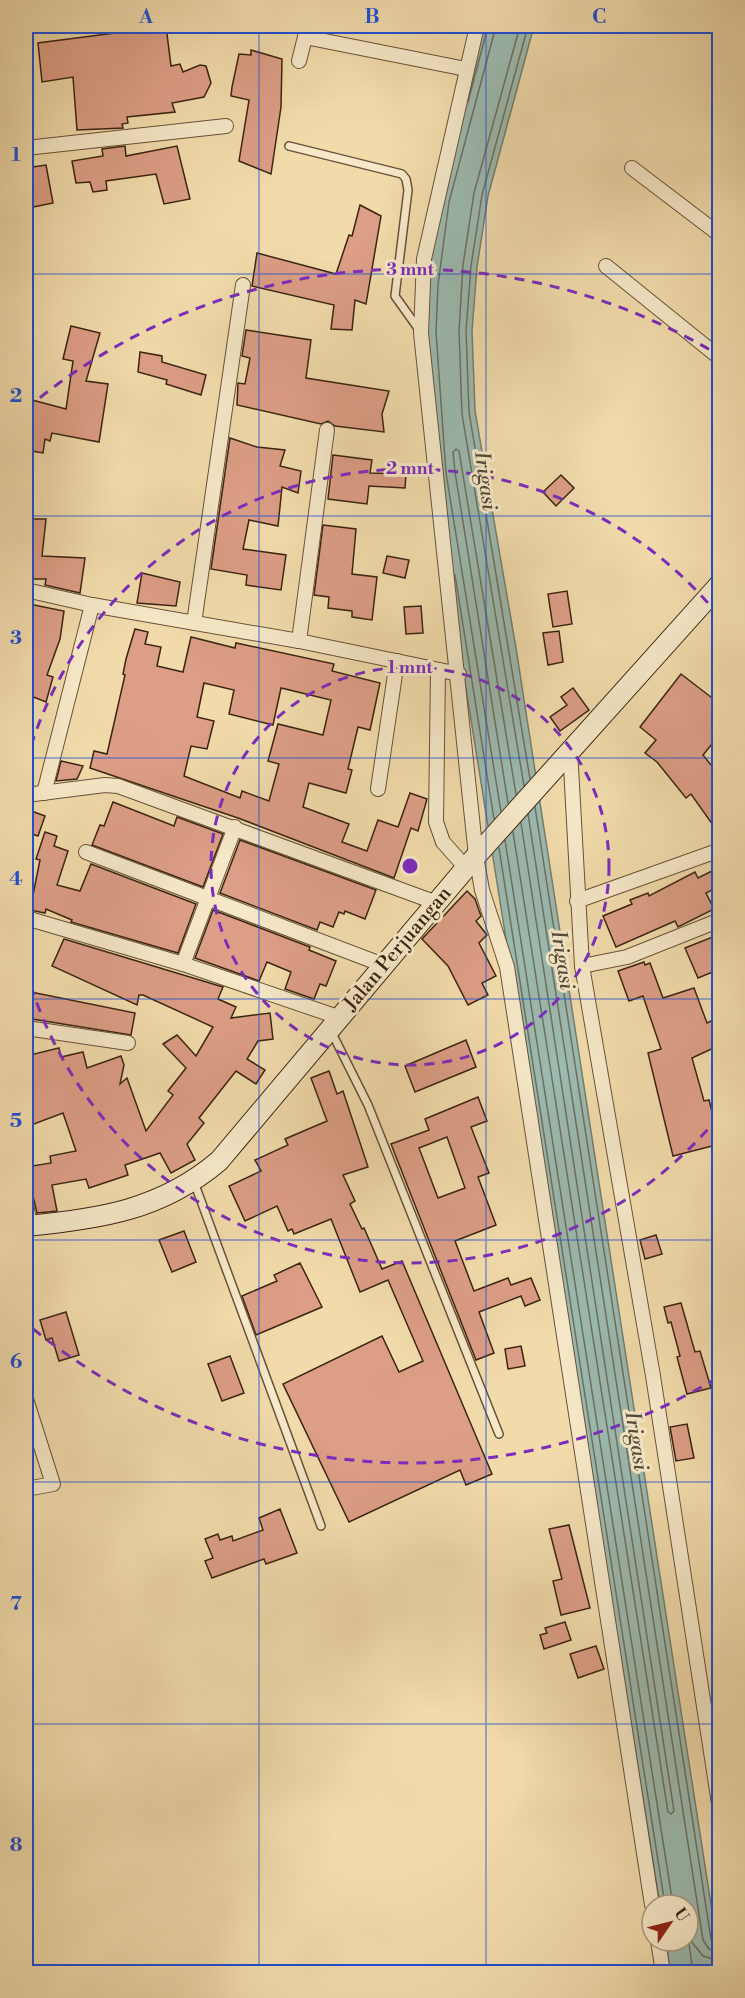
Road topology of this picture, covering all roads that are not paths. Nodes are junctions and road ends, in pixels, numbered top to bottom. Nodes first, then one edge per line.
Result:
1 (477, 26) edge
2 (305, 31) edge
3 (299, 61) dead end
4 (466, 69) junction
5 (226, 126) dead end
6 (289, 146) dead end
7 (26, 148) edge
8 (632, 168) dead end
9 (717, 228) edge
10 (606, 266) dead end
11 (243, 285) dead end
12 (421, 333) junction
13 (720, 358) edge
14 (327, 430) dead end
15 (720, 584) edge
16 (26, 589) edge
17 (92, 604) junction
18 (194, 623) junction
19 (299, 641) junction
20 (397, 661) junction
21 (438, 670) junction
22 (459, 674) junction
23 (568, 750) junction
24 (378, 789) dead end
25 (44, 793) junction
26 (26, 795) edge
27 (235, 827) junction
28 (720, 850) edge
29 (86, 852) dead end
30 (474, 858) junction
31 (208, 897) junction
32 (577, 901) junction
33 (437, 903) junction
34 (26, 918) edge
35 (720, 920) edge
36 (183, 964) junction
37 (386, 966) junction
38 (582, 966) junction
39 (336, 1024) junction
40 (26, 1028) edge
41 (128, 1043) dead end
42 (194, 1182) junction
43 (26, 1204) edge
44 (28, 1226) edge
45 (26, 1399) edge
46 (499, 1434) dead end
47 (26, 1489) edge
48 (321, 1526) dead end
49 (720, 1810) edge
50 (650, 1893) edge
51 (660, 1953) edge
52 (663, 1972) edge

1 - 4 street
2 - 3 street
2 - 4 street
4 - 12 street
5 - 7 street
6 - 12 lane
8 - 9 street
10 - 13 street
11 - 18 street
12 - 22 street
14 - 19 street
15 - 23 main road, Jalan Perjuangan
16 - 17 street
17 - 18 street
17 - 25 street
18 - 19 street
19 - 20 street
20 - 21 street
20 - 24 street
21 - 22 street
21 - 30 street
22 - 30 street
23 - 30 main road, Jalan Perjuangan
23 - 32 street
25 - 26 street
25 - 27 street
27 - 31 street
27 - 33 street
28 - 32 street
29 - 31 street
30 - 33 main road, Jalan Perjuangan
30 - 50 street
31 - 36 street
31 - 37 street
32 - 38 street
33 - 37 main road, Jalan Perjuangan
34 - 36 street
35 - 38 street
36 - 39 street
37 - 39 main road, Jalan Perjuangan
38 - 49 street
39 - 42 main road, Jalan Perjuangan
39 - 46 lane
40 - 41 street
42 - 44 main road, Jalan Perjuangan
42 - 48 lane
43 - 44 street
45 - 47 street
51 - 52 street

